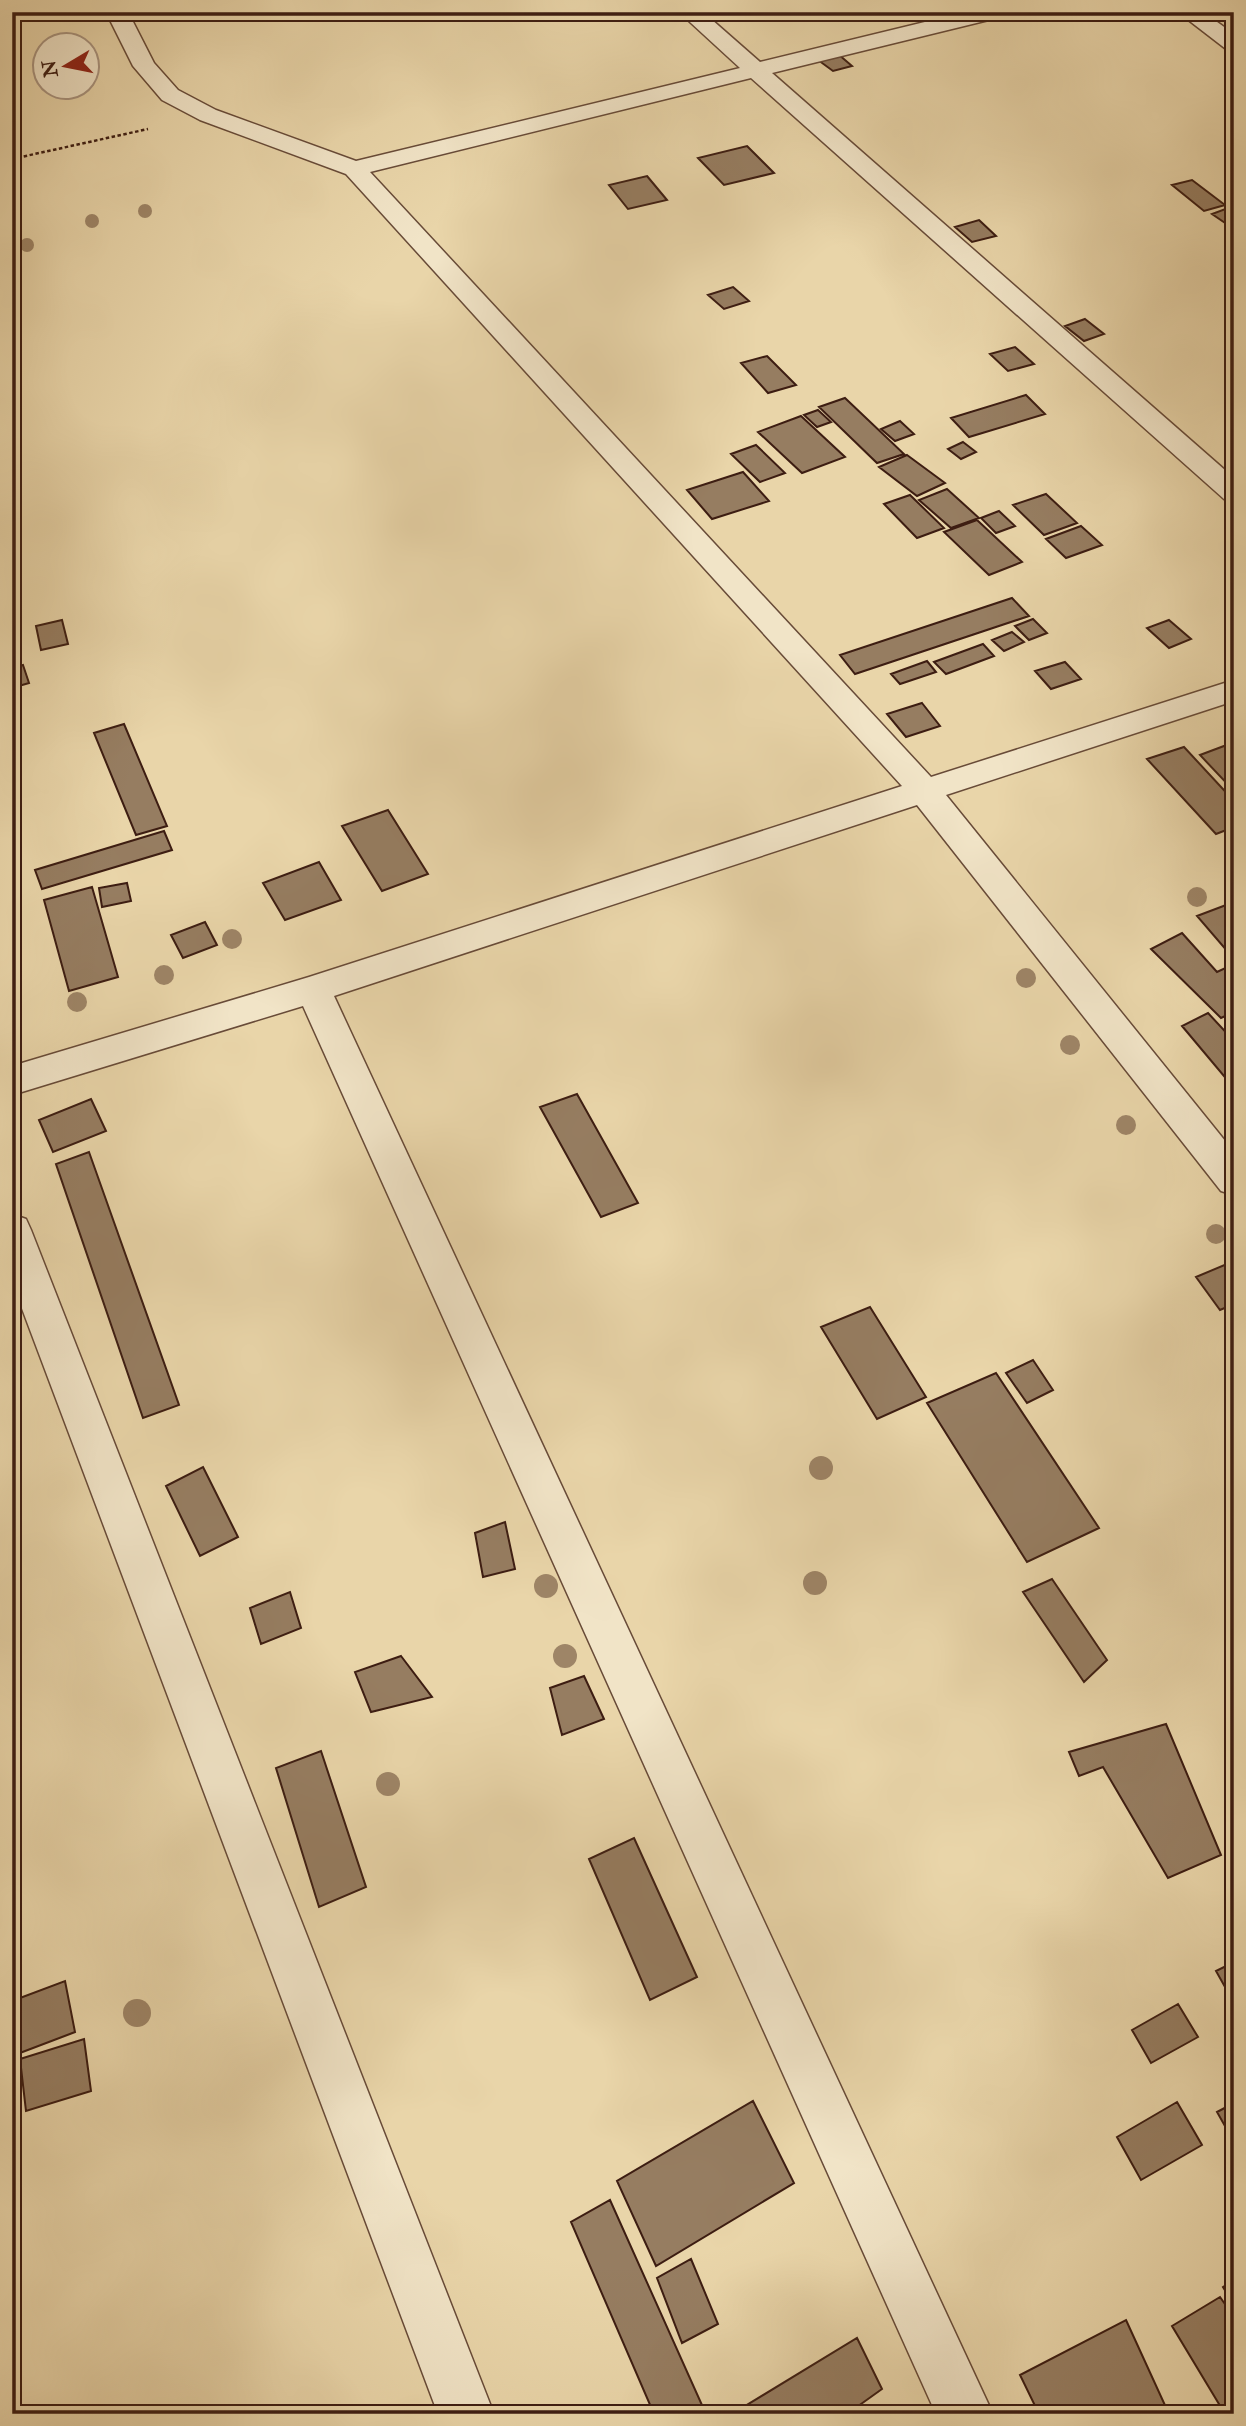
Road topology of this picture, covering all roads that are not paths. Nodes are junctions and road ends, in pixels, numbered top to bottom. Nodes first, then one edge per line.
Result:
1 (117, 12) edge
2 (690, 12) edge
3 (993, 12) edge
4 (1189, 12) edge
5 (1234, 44) edge
6 (757, 73) junction
7 (354, 169) junction
8 (1234, 493) edge
9 (1234, 690) edge
10 (923, 789) junction
11 (313, 989) junction
12 (12, 1081) edge
13 (1234, 1180) edge
14 (12, 1230) edge
15 (466, 2414) edge
16 (965, 2414) edge

1 - 7 street
2 - 6 street
3 - 6 street
4 - 5 street
6 - 7 street
6 - 8 street
7 - 10 street
9 - 10 street
10 - 11 street
10 - 13 street
11 - 12 street
11 - 16 street
14 - 15 street

